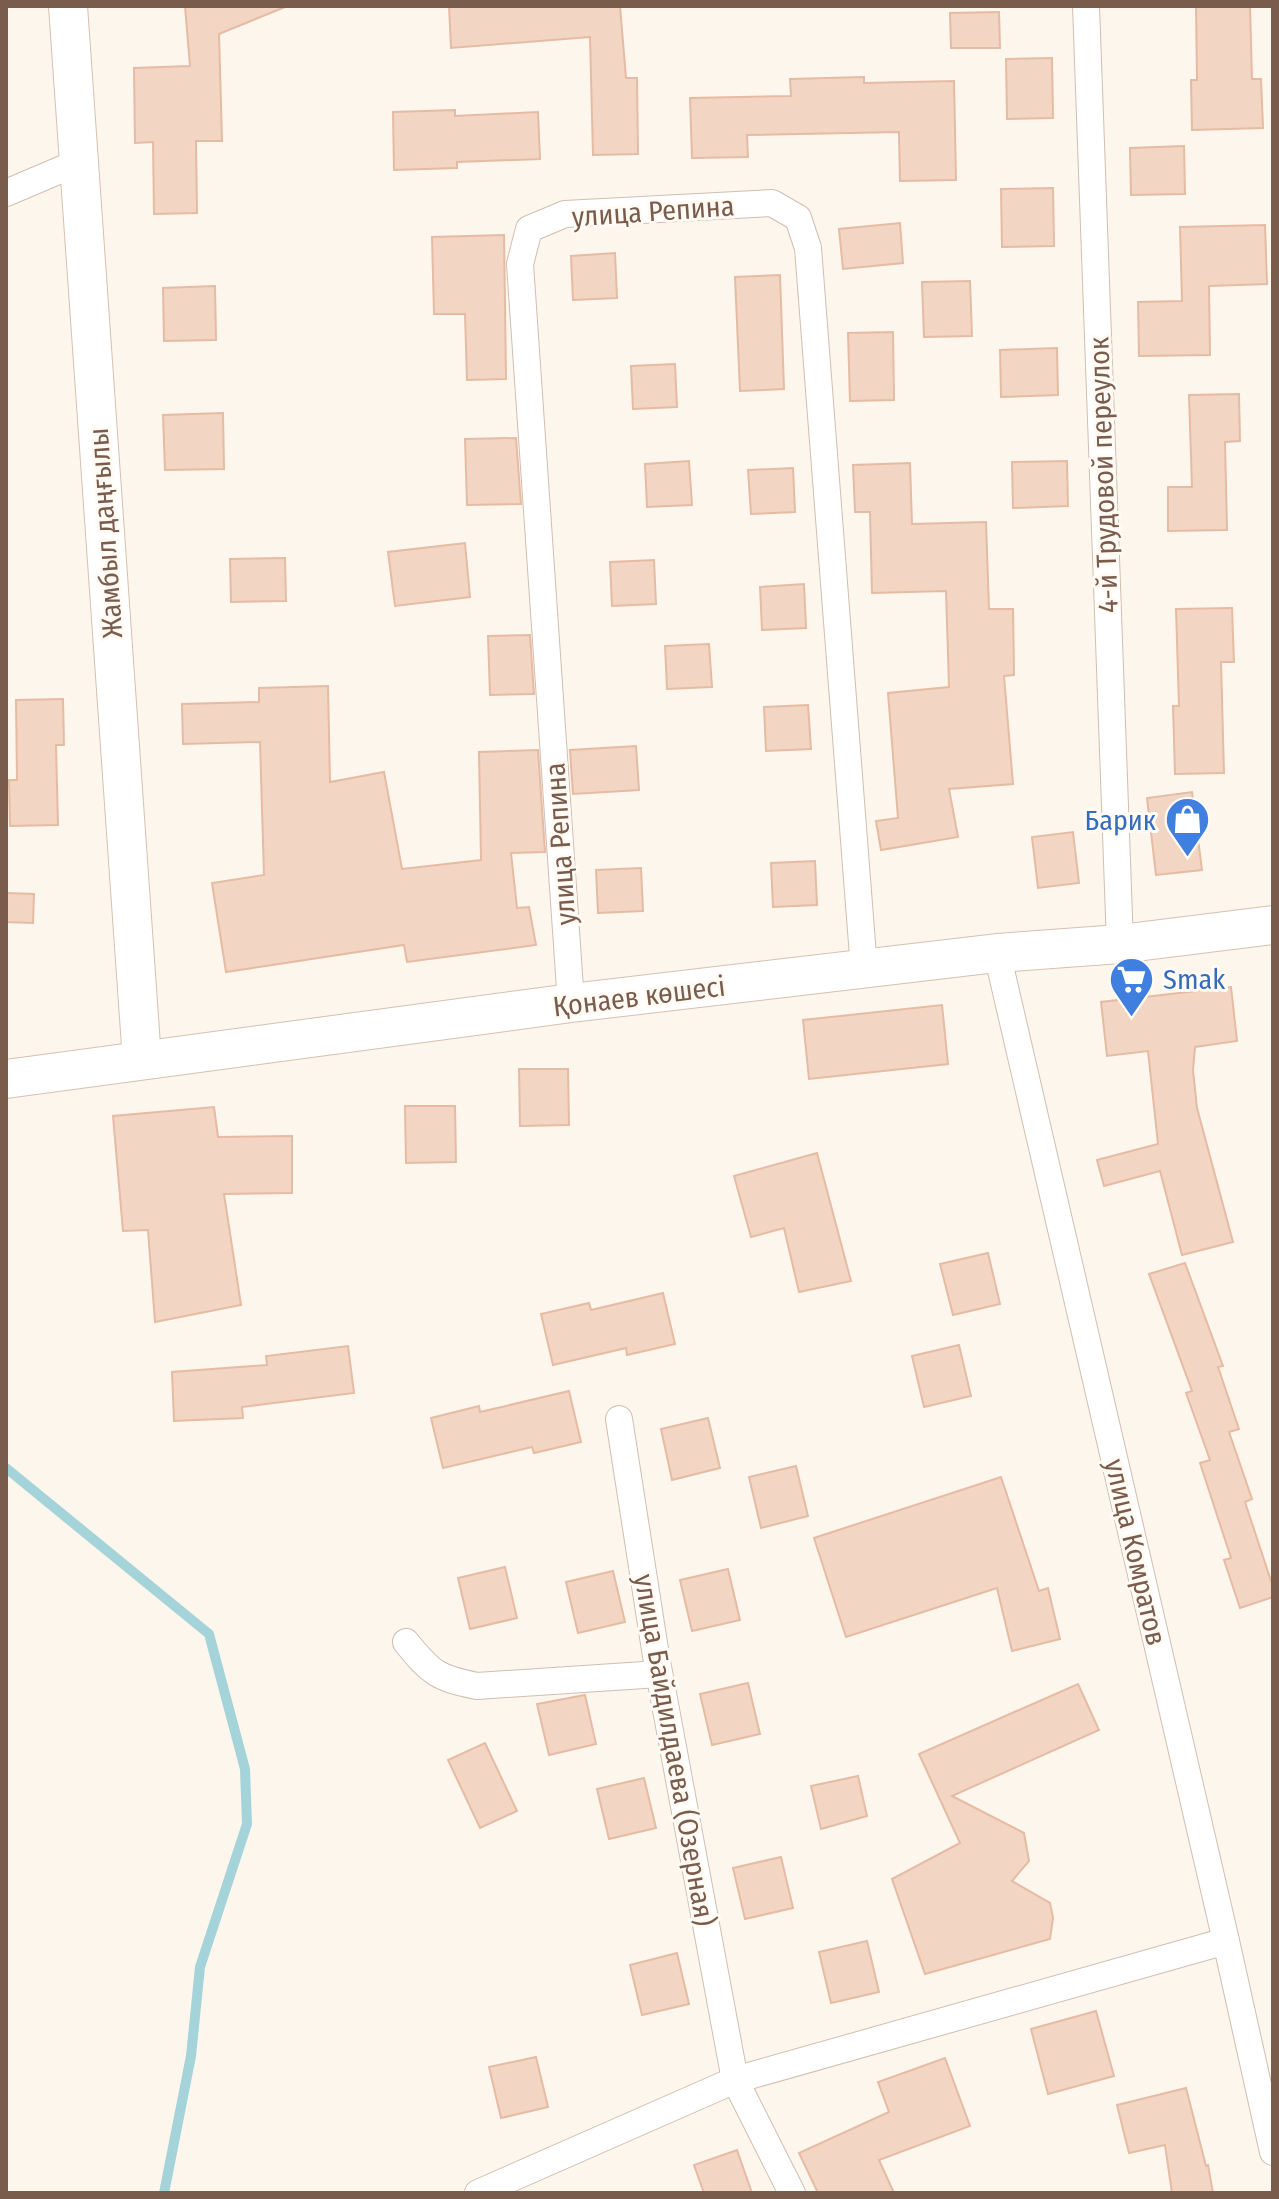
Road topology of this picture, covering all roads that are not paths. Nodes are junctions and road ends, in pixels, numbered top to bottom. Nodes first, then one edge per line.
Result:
1 (68, 6) edge
2 (1086, 6) edge
3 (79, 162) junction
4 (6, 193) edge
5 (1273, 925) edge
6 (1120, 944) junction
7 (997, 953) junction
8 (864, 969) junction
9 (571, 1003) junction
10 (142, 1060) junction
11 (6, 1079) edge
12 (619, 1419) dead end
13 (406, 1642) dead end
14 (659, 1674) junction
15 (1226, 1941) junction
16 (735, 2080) junction
17 (1273, 2152) edge
18 (478, 2193) edge
19 (792, 2193) edge

1 - 3 main road, Жамбыл даңғылы
2 - 6 street, 4-й Трудовой переулок
3 - 4 street
3 - 10 main road, Жамбыл даңғылы
5 - 6 main road, Қонаев көшесі
6 - 7 main road, Қонаев көшесі
7 - 8 main road, Қонаев көшесі
7 - 15 street, улица Комратов
8 - 9 main road, Қонаев көшесі
8 - 9 street, улица Репина
9 - 10 main road, Қонаев көшесі
10 - 11 main road, Қонаев көшесі
12 - 14 street, улица Байдилдаева (Озерная)
13 - 14 street
14 - 16 street, улица Байдилдаева (Озерная)
15 - 16 street
15 - 17 street, улица Комратов
16 - 18 street
16 - 19 street, улица Байдилдаева (Озерная)

